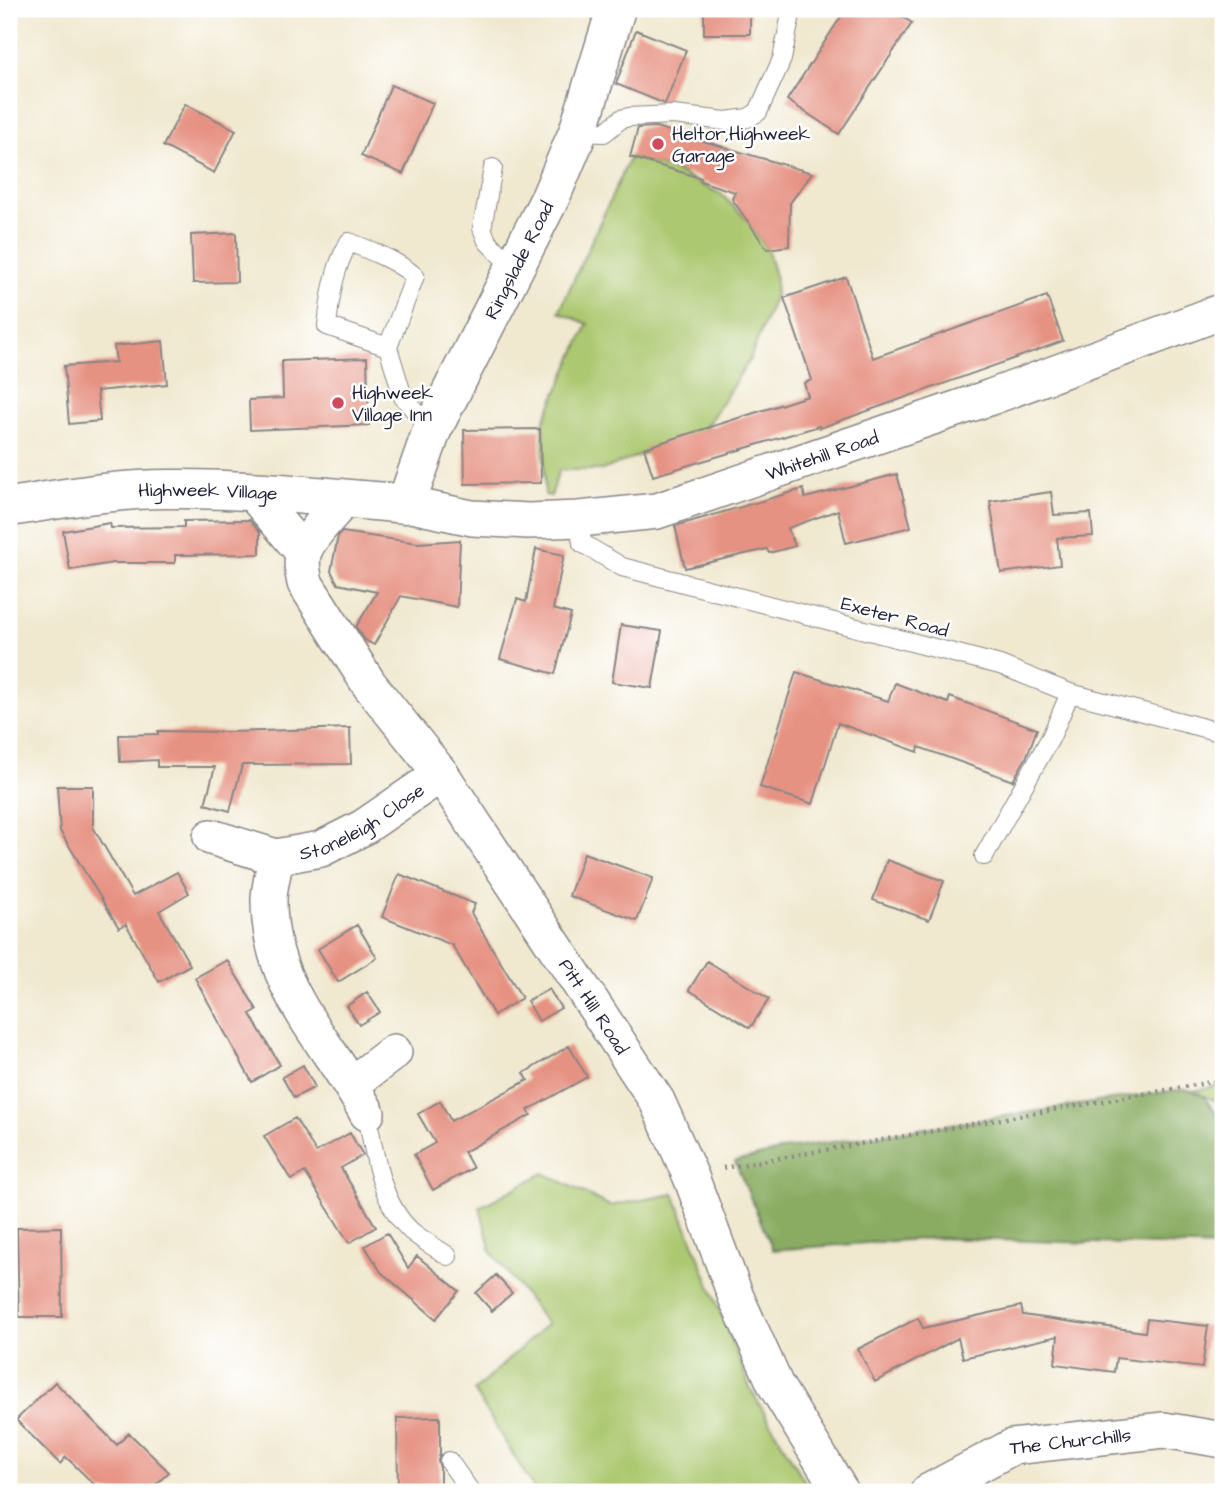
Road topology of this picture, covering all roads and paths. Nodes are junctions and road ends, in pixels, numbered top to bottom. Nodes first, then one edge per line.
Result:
1 (616, 9) edge
2 (792, 9) edge
3 (578, 132) junction
4 (493, 168) dead end
5 (514, 268) junction
6 (1223, 312) edge
7 (388, 347) junction
8 (432, 430) junction
9 (252, 492) junction
10 (345, 499) junction
11 (406, 504) junction
12 (9, 508) edge
13 (579, 519) junction
14 (303, 552) junction
15 (1070, 693) junction
16 (1223, 733) edge
17 (441, 774) junction
18 (211, 837) dead end
19 (984, 856) dead end
20 (276, 857) junction
21 (394, 1052) dead end
22 (1223, 1080) edge
23 (359, 1099) junction
24 (691, 1177) junction
25 (448, 1256) dead end
26 (1223, 1440) edge
27 (449, 1461) dead end
28 (471, 1492) edge
29 (841, 1492) edge
30 (928, 1492) edge

1 - 3 street, Ringslade Road
2 - 3 lane
3 - 5 street, Ringslade Road
4 - 5 lane
5 - 8 street, Ringslade Road
6 - 13 street, Whitehill Road
7 - 7 lane
7 - 8 lane
8 - 11 street, Ringslade Road
9 - 10 street, Highweek Village
9 - 12 street, Highweek Village
9 - 14 street
10 - 11 street, Highweek Village
10 - 14 street
11 - 13 street, Whitehill Road
13 - 15 lane, Exeter Road
14 - 17 street, Pitt Hill Road
15 - 16 lane, Exeter Road
15 - 19 lane
17 - 20 street, Stoneleigh Close
17 - 24 street, Pitt Hill Road
18 - 20 street, Stoneleigh Close
20 - 23 street, Stoneleigh Close
21 - 23 street
22 - 24 path
23 - 25 lane
24 - 29 street, Pitt Hill Road
26 - 30 street, The Churchills
27 - 28 lane

